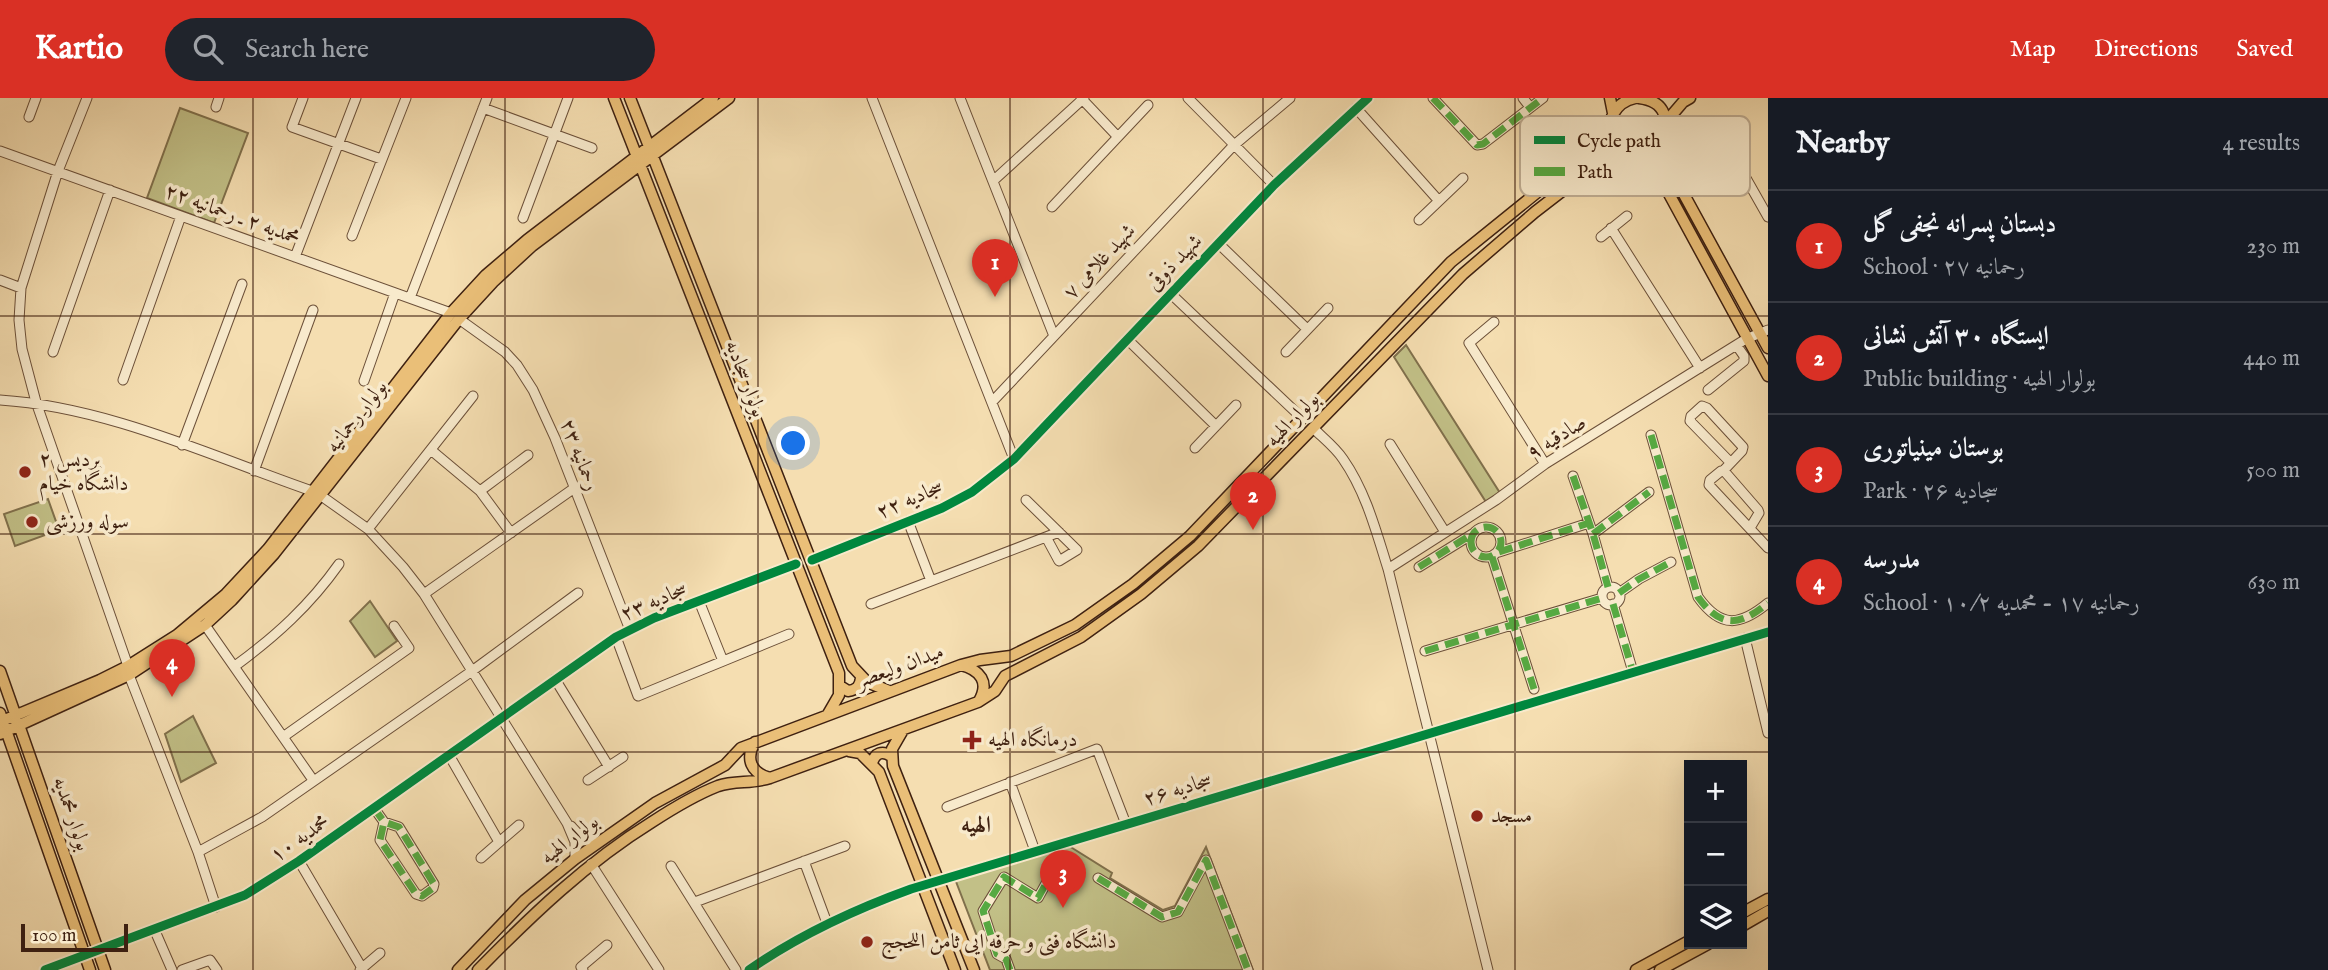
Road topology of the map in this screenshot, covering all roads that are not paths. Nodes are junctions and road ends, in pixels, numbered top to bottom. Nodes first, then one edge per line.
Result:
1 (36, 98) edge
2 (87, 98) edge
3 (303, 98) edge
4 (356, 98) edge
5 (405, 98) edge
6 (487, 98) edge
7 (568, 98) edge
8 (614, 98) edge
9 (630, 98) edge
10 (713, 98) edge
11 (729, 98) edge
12 (872, 98) edge
13 (960, 98) edge
14 (1188, 98) edge
15 (1290, 98) edge
16 (1368, 98) edge
17 (1433, 98) edge
18 (1523, 98) edge
19 (1543, 98) edge
20 (1610, 98) edge
21 (1690, 98) edge
22 (1082, 99) edge
23 (1645, 99) edge
24 (1148, 105) dead end
25 (1530, 107) junction
26 (483, 108) junction
27 (1356, 108) junction
28 (1613, 113) junction
29 (1613, 116) edge
30 (1662, 116) edge
31 (1671, 116) edge
32 (29, 117) dead end
33 (554, 134) junction
34 (1118, 137) junction
35 (339, 145) junction
36 (1233, 146) junction
37 (592, 148) dead end
38 (0, 151) edge
39 (651, 152) junction
40 (381, 159) junction
41 (639, 161) junction
42 (58, 171) junction
43 (1464, 178) dead end
44 (993, 181) junction
45 (1274, 185) junction
46 (1750, 185) edge
47 (110, 190) junction
48 (1530, 196) edge
49 (1556, 196) edge
50 (1669, 196) edge
51 (1686, 196) edge
52 (1439, 201) junction
53 (1052, 207) dead end
54 (181, 216) junction
55 (1627, 216) dead end
56 (1768, 217) edge
57 (523, 218) dead end
58 (1419, 220) dead end
59 (1611, 228) junction
60 (352, 236) dead end
61 (1601, 237) dead end
62 (1219, 244) junction
63 (295, 257) junction
64 (0, 280) edge
65 (242, 284) dead end
66 (21, 288) junction
67 (395, 293) junction
68 (1170, 293) junction
69 (410, 298) junction
70 (1328, 308) dead end
71 (313, 310) dead end
72 (455, 316) junction
73 (1493, 322) dead end
74 (1307, 329) junction
75 (1764, 331) edge
76 (1054, 336) junction
77 (1127, 339) junction
78 (1742, 342) junction
79 (1768, 348) edge
80 (53, 352) dead end
81 (1286, 352) dead end
82 (1700, 368) junction
83 (1768, 376) edge
84 (123, 380) dead end
85 (364, 382) dead end
86 (1708, 390) dead end
87 (473, 396) dead end
88 (0, 400) edge
89 (36, 402) junction
90 (992, 402) junction
91 (1236, 405) dead end
92 (1302, 418) junction
93 (1216, 426) junction
94 (1312, 428) junction
95 (1651, 435) dead end
96 (1390, 444) dead end
97 (182, 445) junction
98 (1195, 448) dead end
99 (431, 450) junction
100 (528, 455) dead end
101 (1014, 459) junction
102 (1730, 463) junction
103 (1545, 464) junction
104 (254, 471) junction
105 (1723, 471) junction
106 (1573, 476) dead end
107 (573, 489) junction
108 (480, 491) junction
109 (1649, 492) dead end
110 (316, 493) junction
111 (1026, 500) dead end
112 (908, 521) junction
113 (1589, 523) junction
114 (1750, 528) junction
115 (368, 529) junction
116 (1059, 531) junction
117 (1445, 532) junction
118 (510, 533) junction
119 (1474, 533) junction
120 (1593, 534) junction
121 (1045, 537) junction
122 (1768, 548) edge
123 (1496, 554) junction
124 (812, 560) junction
125 (1671, 562) dead end
126 (339, 564) dead end
127 (796, 564) junction
128 (1419, 567) dead end
129 (1388, 569) junction
130 (931, 581) junction
131 (1608, 587) junction
132 (578, 593) dead end
133 (1619, 593) junction
134 (424, 594) junction
135 (1602, 598) junction
136 (699, 601) junction
137 (1768, 603) edge
138 (871, 604) dead end
139 (1613, 604) junction
140 (1513, 624) junction
141 (205, 625) junction
142 (394, 626) dead end
143 (629, 630) junction
144 (1768, 632) edge
145 (789, 634) dead end
146 (615, 637) junction
147 (1745, 638) junction
148 (1425, 651) dead end
149 (999, 658) junction
150 (723, 661) junction
151 (961, 665) junction
152 (235, 666) junction
153 (128, 670) junction
154 (0, 671) edge
155 (472, 671) junction
156 (1633, 672) junction
157 (1005, 676) junction
158 (861, 678) junction
159 (555, 679) junction
160 (840, 686) junction
161 (1534, 689) dead end
162 (889, 691) junction
163 (978, 702) junction
164 (828, 714) junction
165 (503, 718) junction
166 (17, 720) junction
167 (2, 724) edge
168 (903, 730) junction
169 (1768, 733) edge
170 (1429, 734) junction
171 (283, 737) junction
172 (755, 741) junction
173 (846, 751) junction
174 (449, 755) junction
175 (891, 756) junction
176 (623, 757) dead end
177 (872, 763) junction
178 (725, 765) junction
179 (609, 766) junction
180 (770, 778) junction
181 (313, 780) junction
182 (588, 780) dead end
183 (733, 782) junction
184 (1010, 782) junction
185 (947, 807) dead end
186 (374, 808) junction
187 (384, 822) junction
188 (568, 822) junction
189 (1126, 824) junction
190 (519, 825) dead end
191 (499, 842) junction
192 (597, 842) junction
193 (845, 846) dead end
194 (1035, 851) junction
195 (198, 852) junction
196 (481, 858) dead end
197 (575, 859) junction
198 (299, 861) junction
199 (804, 861) junction
200 (591, 864) junction
201 (671, 866) dead end
202 (1098, 878) dead end
203 (938, 880) junction
204 (1048, 880) dead end
205 (922, 886) junction
206 (1768, 899) edge
207 (695, 902) junction
208 (216, 907) junction
209 (1747, 910) edge
210 (1768, 911) edge
211 (827, 923) junction
212 (1747, 923) edge
213 (155, 930) junction
214 (1684, 944) edge
215 (607, 945) dead end
216 (1699, 949) edge
217 (98, 951) junction
218 (380, 953) dead end
219 (84, 955) junction
220 (361, 969) edge
221 (45, 970) edge
222 (90, 970) edge
223 (105, 970) edge
224 (172, 970) edge
225 (182, 970) edge
226 (217, 970) edge
227 (457, 970) edge
228 (478, 970) edge
229 (583, 970) edge
230 (659, 970) edge
231 (736, 970) edge
232 (749, 970) edge
233 (955, 970) edge
234 (974, 970) edge
235 (1010, 970) edge
236 (1248, 970) edge
237 (1488, 970) edge
238 (1636, 970) edge
239 (1660, 970) edge

1 - 32 street
2 - 42 street
3 - 35 street
4 - 35 street
5 - 40 street
6 - 26 street
7 - 33 street
8 - 41 main road, بولوار سجادیه
9 - 39 main road, بولوار سجادیه
10 - 39 main road, بولوار رحمانیه
11 - 39 main road, بولوار رحمانیه
12 - 90 street
13 - 44 street
14 - 36 street
15 - 36 street, شهید غلامی ۷
16 - 27 street, شهید ذوقی
17 - 25 street
18 - 25 street
19 - 25 street
20 - 28 main road
21 - 31 main road
22 - 34 street
22 - 44 street
23 - 28 main road
23 - 30 main road
24 - 34 street
26 - 33 street
26 - 69 street
27 - 45 street, شهید ذوقی
27 - 52 street
28 - 29 main road
33 - 37 street
33 - 57 street
34 - 53 street
35 - 40 street
35 - 63 street
36 - 45 street
36 - 76 street, شهید غلامی ۷
38 - 42 street, محمدیه ۲ ـ رحمانیه ۲۲
39 - 41 main road, بولوار رحمانیه
39 - 124 main road, بولوار سجادیه
40 - 60 street
41 - 72 main road, بولوار رحمانیه
41 - 127 main road, بولوار سجادیه
42 - 47 street, محمدیه ۲ ـ رحمانیه ۲۲
42 - 66 street
43 - 52 street
44 - 76 street
45 - 62 street, شهید ذوقی
46 - 56 street
47 - 54 street, محمدیه ۲ ـ رحمانیه ۲۲
47 - 80 street
48 - 92 main road, بولوار الهیه
49 - 94 main road, بولوار الهیه
50 - 78 main road
51 - 75 main road
52 - 58 street
54 - 63 street, محمدیه ۲ ـ رحمانیه ۲۲
54 - 84 street
55 - 59 street
59 - 61 street
59 - 82 street
62 - 68 street, شهید ذوقی
62 - 74 street
63 - 67 street, محمدیه ۲ ـ رحمانیه ۲۲
64 - 66 street
65 - 97 street
66 - 89 street
67 - 69 street, محمدیه ۲ ـ رحمانیه ۲۲
67 - 85 street
68 - 77 street, شهید ذوقی
68 - 92 street
69 - 72 street, محمدیه ۲ ـ رحمانیه ۲۲
70 - 74 street
71 - 104 street
72 - 107 street, رحمانیه ۲۳
72 - 110 main road, بولوار رحمانیه
73 - 103 street
74 - 81 street
75 - 78 street, صادقیه ۹
75 - 79 main road
76 - 90 street, شهید غلامی ۷
77 - 93 street
77 - 101 street, شهید ذوقی
78 - 82 street, صادقیه ۹
78 - 83 main road
78 - 86 street
82 - 103 street, صادقیه ۹
87 - 99 street
88 - 89 street
89 - 97 street
89 - 153 street
90 - 101 street
91 - 93 street
92 - 94 main road
92 - 149 main road, بولوار الهیه
93 - 98 street
94 - 129 street
94 - 157 main road, بولوار الهیه
95 - 137 street
96 - 117 street
97 - 104 street
99 - 108 street
99 - 115 street
100 - 108 street
101 - 112 street, سجادیه ۲۲
102 - 102 street
102 - 105 street
103 - 117 street, صادقیه ۹
104 - 110 street
105 - 114 street
105 - 114 street
106 - 113 street
107 - 118 street
107 - 143 street, رحمانیه ۲۳
108 - 118 street
109 - 120 street
110 - 115 street
110 - 141 main road, بولوار رحمانیه
110 - 153 main road, بولوار رحمانیه
111 - 116 street
112 - 124 street, سجادیه ۲۲
112 - 130 street
113 - 120 street
113 - 123 street
114 - 122 street
115 - 134 street
116 - 121 street
116 - 121 street
117 - 129 street, صادقیه ۹
118 - 134 street
119 - 123 street
119 - 123 street
119 - 128 street
120 - 131 street
121 - 130 street
123 - 140 street
124 - 158 main road, بولوار سجادیه
125 - 133 street
126 - 152 street
127 - 136 street, سجادیه ۲۳
127 - 160 main road, بولوار سجادیه
129 - 170 street
130 - 138 street
131 - 133 street
131 - 135 street
132 - 155 street
133 - 139 street
134 - 155 street
135 - 139 street
135 - 140 street
136 - 143 street, سجادیه ۲۳
136 - 150 street
139 - 156 street
140 - 148 street
140 - 161 street
141 - 152 street
141 - 153 main road, بولوار رحمانیه
142 - 171 street
143 - 146 street, سجادیه ۲۳
144 - 147 street, سجادیه ۲۶
145 - 150 street
146 - 150 street
146 - 159 street, سجادیه ۲۳
147 - 156 street, سجادیه ۲۶
147 - 169 street
149 - 151 main road, بولوار الهیه
149 - 157 main road
151 - 162 main road, میدان ولیعصر
151 - 163 main road, میدان ولیعصر
152 - 171 street
153 - 166 main road, بولوار رحمانیه
153 - 195 street
154 - 166 main road, بولوار محمدیه
155 - 165 street
155 - 181 street
156 - 170 street, سجادیه ۲۶
157 - 163 main road, بولوار الهیه
158 - 160 main road
158 - 162 main road
159 - 165 street, سجادیه ۲۳
159 - 179 street
160 - 164 main road
162 - 164 main road, میدان ولیعصر
163 - 168 main road
164 - 172 main road, میدان ولیعصر
165 - 174 street, محمدیه ۱۰
165 - 188 street
166 - 167 main road, بولوار رحمانیه
166 - 217 main road, بولوار محمدیه
167 - 219 main road, بولوار محمدیه
168 - 173 main road
168 - 175 main road
170 - 189 street, سجادیه ۲۶
170 - 237 street
171 - 181 street
172 - 178 main road, میدان ولیعصر
172 - 180 main road
173 - 177 main road
173 - 180 main road
174 - 186 street, محمدیه ۱۰
174 - 191 street
175 - 177 main road
175 - 203 main road
176 - 179 street
177 - 205 main road
178 - 183 main road
178 - 192 main road, بولوار الهیه
179 - 182 street
180 - 183 main road
181 - 195 street
183 - 200 main road, بولوار الهیه
184 - 185 street
184 - 189 street
184 - 194 street
186 - 187 street
186 - 198 street, محمدیه ۱۰
187 - 187 street
188 - 192 street
188 - 197 street
189 - 194 street, سجادیه ۲۶
190 - 191 street
191 - 196 street
192 - 197 main road, بولوار الهیه
193 - 199 street
194 - 203 street, سجادیه ۲۶
195 - 208 street
197 - 227 main road, بولوار الهیه
198 - 208 street, محمدیه ۱۰
198 - 220 street
199 - 207 street
199 - 211 street
200 - 228 main road, بولوار الهیه
200 - 230 street
201 - 207 street
202 - 236 street
203 - 205 street, سجادیه ۲۶
203 - 234 main road
204 - 235 street
205 - 211 street, سجادیه ۲۶
205 - 233 main road
206 - 209 main road
207 - 231 street
208 - 213 street, محمدیه ۱۰
210 - 212 main road
211 - 232 street, سجادیه ۲۶
213 - 217 street, محمدیه ۱۰
213 - 224 street
214 - 238 main road
215 - 229 street
216 - 239 main road
217 - 219 street, محمدیه ۱۰
217 - 223 main road, بولوار محمدیه
218 - 220 street
219 - 221 street, محمدیه ۱۰
219 - 222 main road, بولوار محمدیه
225 - 226 street

